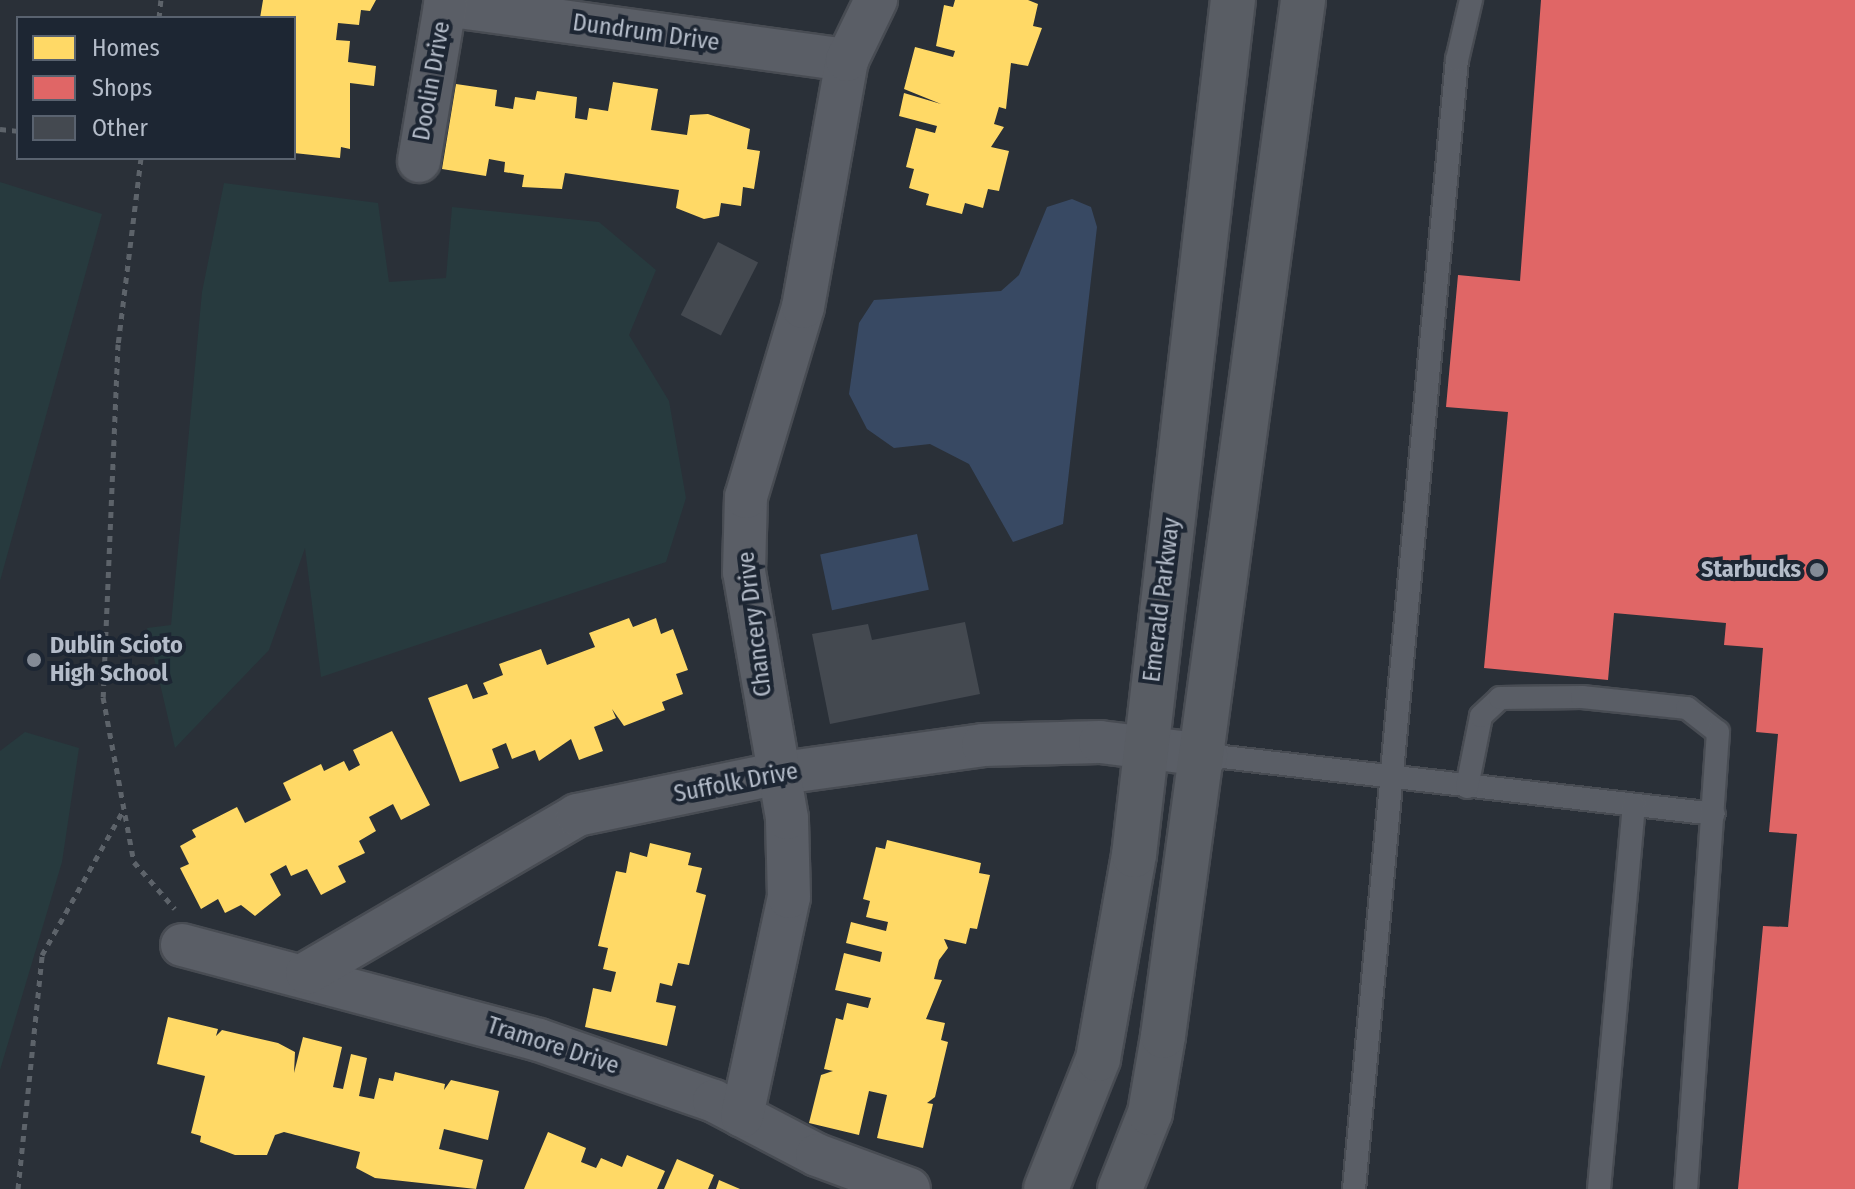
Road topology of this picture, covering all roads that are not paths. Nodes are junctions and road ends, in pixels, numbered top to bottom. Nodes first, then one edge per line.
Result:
1 (876, 0) edge
2 (1233, 0) edge
3 (1303, 0) edge
4 (1471, 0) edge
5 (446, 2) edge
6 (847, 60) junction
7 (419, 161) dead end
8 (1145, 747) junction
9 (1206, 755) junction
10 (775, 774) junction
11 (1391, 774) junction
12 (1467, 787) junction
13 (1634, 806) junction
14 (1714, 814) junction
15 (198, 949) road end
16 (307, 973) junction
17 (742, 1116) junction
18 (909, 1189) edge
19 (1046, 1189) edge
20 (1120, 1189) edge
21 (1354, 1189) edge
22 (1599, 1189) edge
23 (1686, 1189) edge

1 - 6 street, Chancery Drive
2 - 8 main road, Emerald Parkway
3 - 9 main road
4 - 11 lane
5 - 6 street, Dundrum Drive
5 - 7 street, Doolin Drive
6 - 10 street, Chancery Drive
8 - 9 street, Suffolk Drive
8 - 10 street, Suffolk Drive
8 - 19 main road, Emerald Parkway
9 - 11 lane
9 - 20 main road
10 - 16 street, Suffolk Drive
10 - 17 street, Chancery Drive
11 - 12 lane
11 - 21 lane
12 - 13 lane
12 - 14 lane
13 - 14 lane
13 - 22 lane
14 - 23 lane
15 - 16 street, Tramore Drive
16 - 17 street, Tramore Drive
17 - 18 street, Tramore Drive

